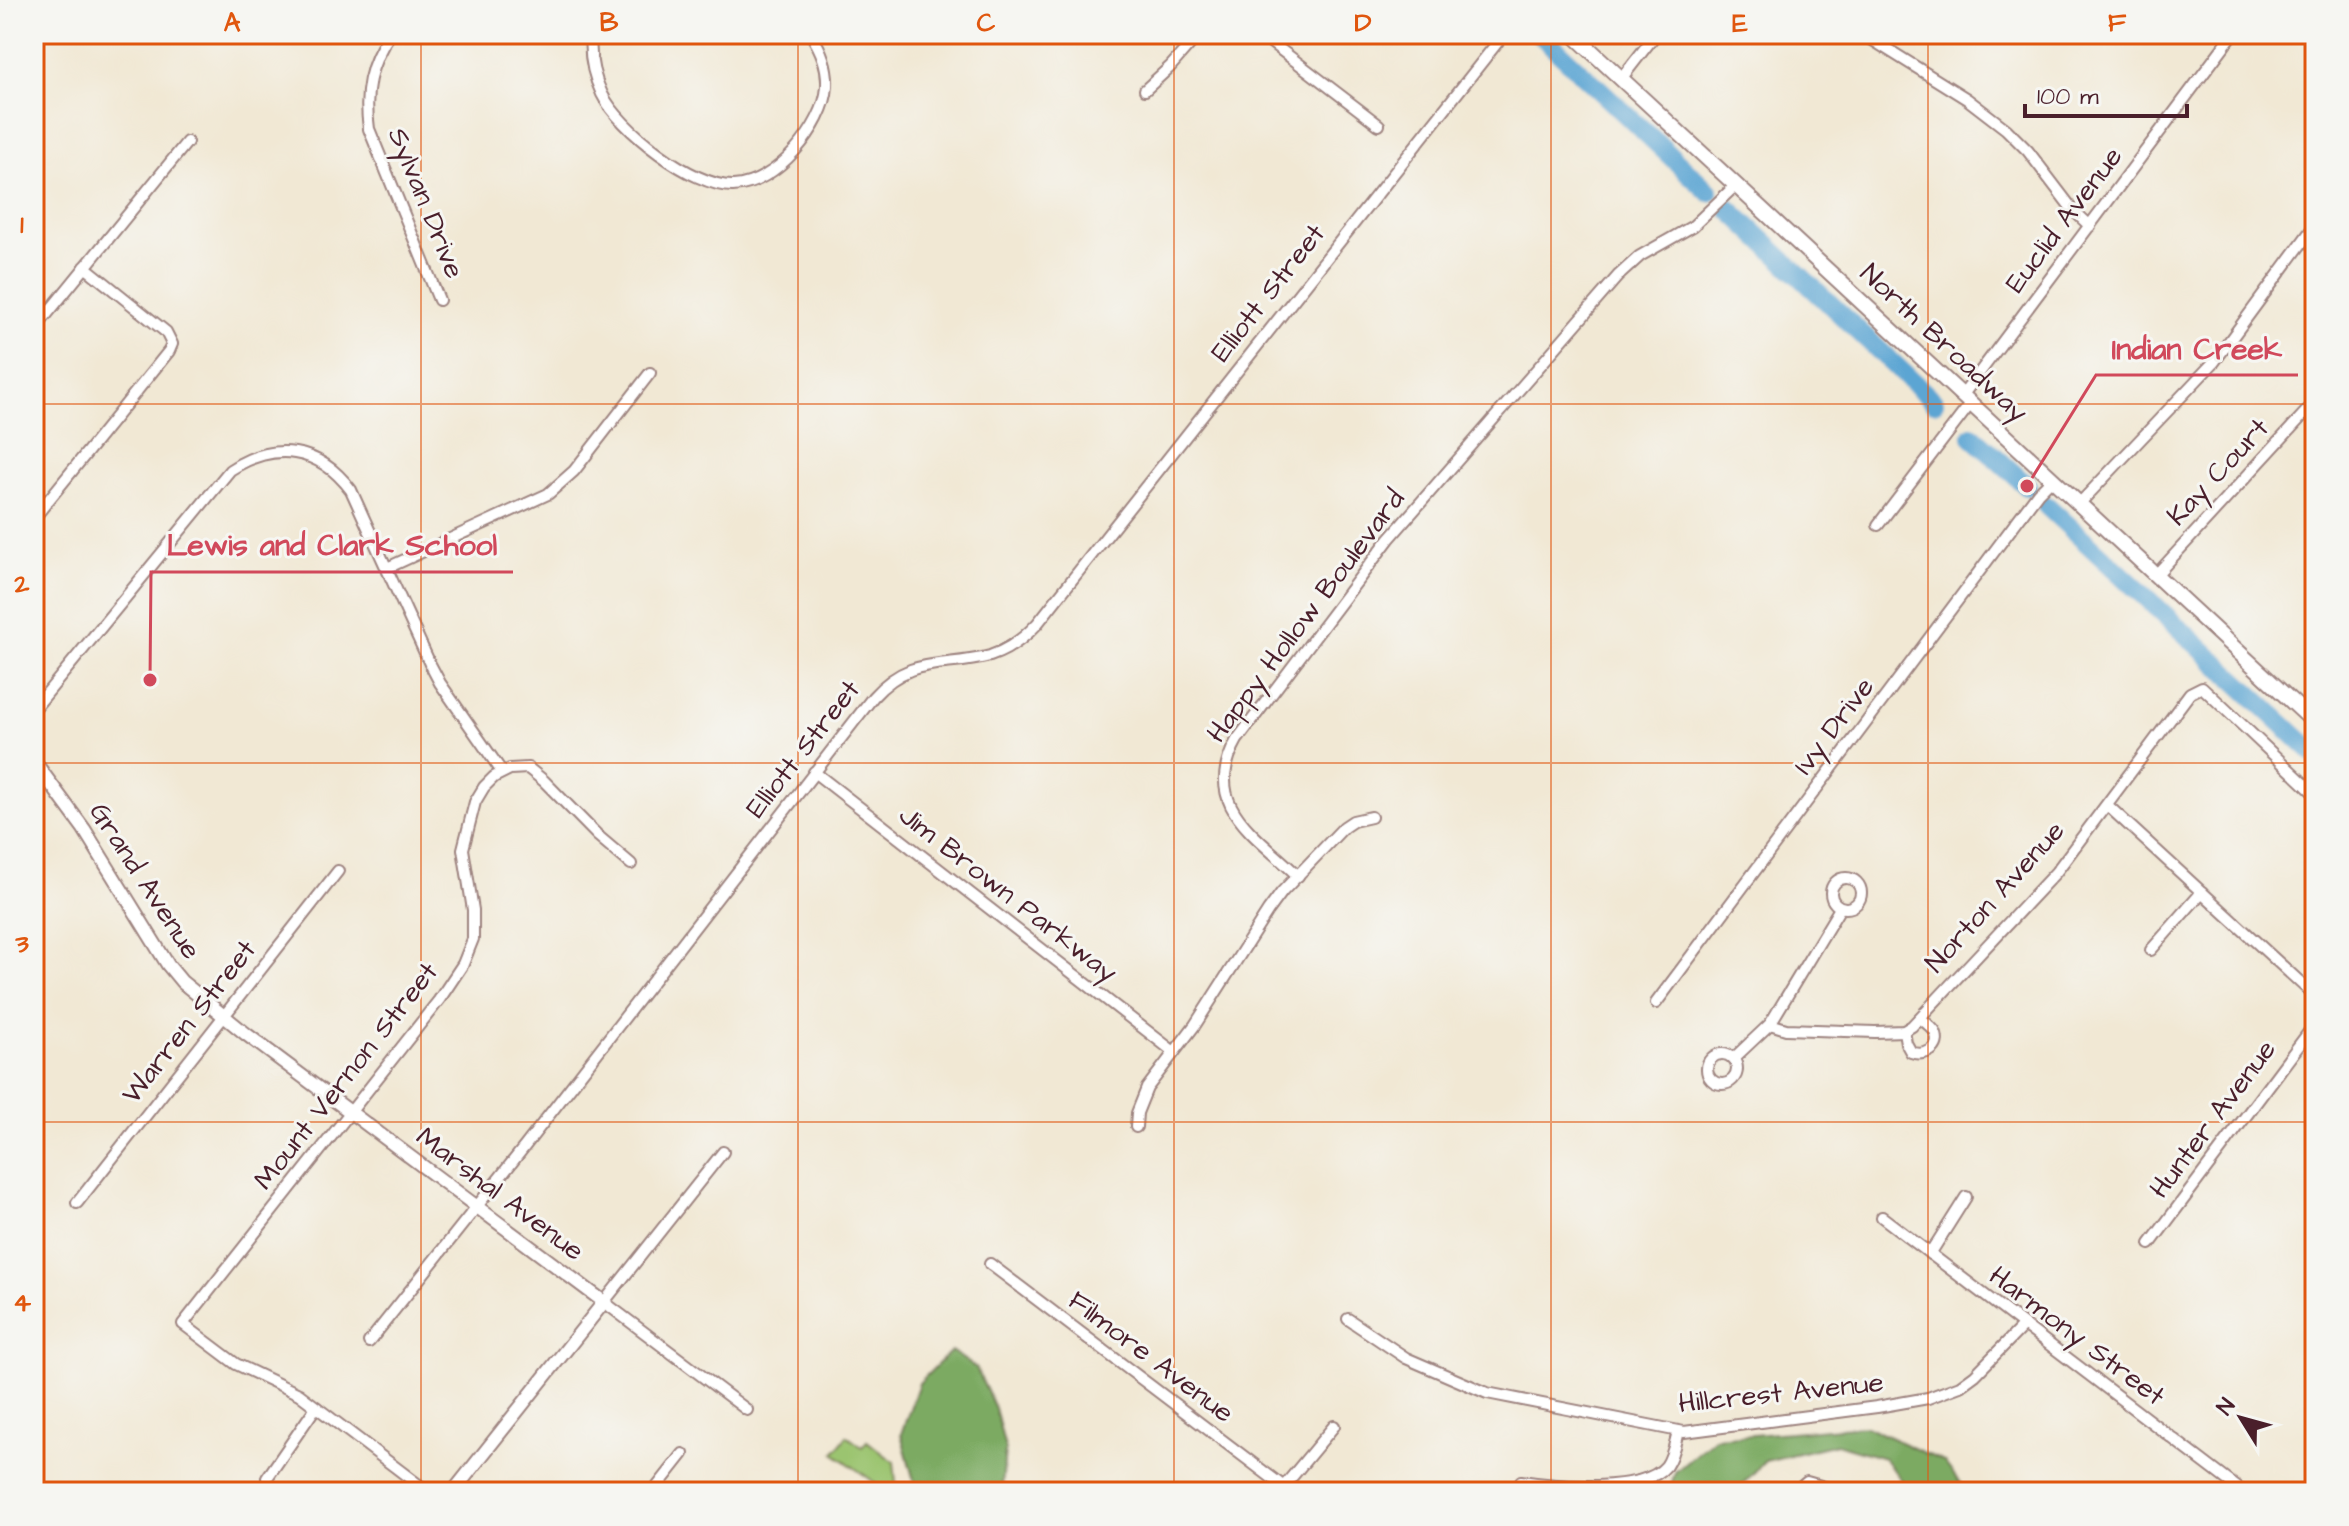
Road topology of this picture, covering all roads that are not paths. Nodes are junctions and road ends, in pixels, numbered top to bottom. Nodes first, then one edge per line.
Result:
1 (390, 34) edge
2 (591, 34) edge
3 (811, 34) edge
4 (1199, 34) edge
5 (1260, 34) edge
6 (1504, 34) edge
7 (1573, 34) edge
8 (1656, 34) edge
9 (1863, 34) edge
10 (2233, 34) edge
11 (1621, 79) junction
12 (1145, 90) dead end
13 (1379, 125) dead end
14 (187, 142) dead end
15 (1736, 185) junction
16 (2315, 225) edge
17 (2090, 226) junction
18 (85, 267) junction
19 (439, 300) dead end
20 (34, 330) edge
21 (650, 373) dead end
22 (1966, 400) junction
23 (2315, 402) edge
24 (2052, 479) junction
25 (2079, 504) junction
26 (34, 518) edge
27 (1878, 525) dead end
28 (387, 568) junction
29 (2156, 575) junction
30 (34, 709) edge
31 (2315, 723) edge
32 (34, 761) edge
33 (502, 772) junction
34 (814, 772) junction
35 (2315, 794) edge
36 (2107, 805) junction
37 (1371, 817) dead end
38 (631, 864) dead end
39 (338, 871) dead end
40 (1298, 876) junction
41 (2202, 892) junction
42 (1840, 908) dead end
43 (2151, 950) dead end
44 (2315, 996) edge
45 (1656, 1003) dead end
46 (225, 1017) junction
47 (1920, 1018) junction
48 (1770, 1024) junction
49 (2315, 1024) edge
50 (1904, 1031) junction
51 (1174, 1052) junction
52 (1733, 1059) dead end
53 (350, 1112) junction
54 (1136, 1127) dead end
55 (723, 1152) dead end
56 (1966, 1197) dead end
57 (77, 1203) dead end
58 (477, 1207) junction
59 (1882, 1217) dead end
60 (2150, 1244) dead end
61 (1930, 1254) junction
62 (990, 1264) dead end
63 (604, 1302) junction
64 (1348, 1319) dead end
65 (2023, 1326) junction
66 (369, 1342) dead end
67 (316, 1407) junction
68 (747, 1410) dead end
69 (1334, 1426) dead end
70 (1678, 1431) junction
71 (683, 1454) dead end
72 (267, 1478) dead end
73 (1282, 1490) edge
74 (428, 1492) edge
75 (453, 1492) edge
76 (653, 1492) edge
77 (1518, 1492) edge
78 (1795, 1492) edge
79 (1842, 1492) edge
80 (2243, 1492) edge

1 - 19 street, Sylvan Drive
2 - 3 street
4 - 12 street
5 - 13 street
6 - 34 street, Elliott Street
7 - 11 main road, North Broadway
8 - 11 street
9 - 17 street
10 - 17 street, Euclid Avenue
11 - 15 main road, North Broadway
14 - 18 street
15 - 22 main road, North Broadway
15 - 40 street, Happy Hollow Boulevard
16 - 25 street
17 - 22 street, Euclid Avenue
18 - 20 street
18 - 26 street
21 - 28 street
22 - 24 main road, North Broadway
22 - 27 street, Euclid Avenue
23 - 29 street, Kay Court
24 - 25 main road, North Broadway
24 - 45 street, Ivy Drive
25 - 29 main road, North Broadway
28 - 30 street
28 - 33 street
29 - 31 main road, North Broadway
32 - 46 street, Grand Avenue
33 - 38 street
33 - 53 street, Mount Vernon Street
34 - 51 street, Jim Brown Parkway
34 - 58 street, Elliott Street
35 - 36 street, Norton Avenue
36 - 41 street
36 - 47 street, Norton Avenue
37 - 40 street
39 - 46 street, Warren Street
40 - 51 street
41 - 43 street
41 - 44 street
42 - 48 street
46 - 53 street, Marshal Avenue
46 - 57 street, Warren Street
47 - 50 street, Norton Avenue
47 - 50 street
48 - 50 street
48 - 52 street
49 - 60 street, Hunter Avenue
51 - 54 street
53 - 58 street, Marshal Avenue
53 - 67 street, Mount Vernon Street
55 - 63 street
56 - 61 street
58 - 63 street, Marshal Avenue
58 - 66 street, Elliott Street
59 - 61 street, Harmony Street
61 - 65 street, Harmony Street
62 - 73 street, Filmore Avenue
63 - 68 street, Marshal Avenue
63 - 75 street
64 - 70 street, Hillcrest Avenue
65 - 70 street, Hillcrest Avenue
65 - 80 street, Harmony Street
67 - 72 street
67 - 74 street
69 - 73 street
70 - 77 street
71 - 76 street
78 - 79 street

